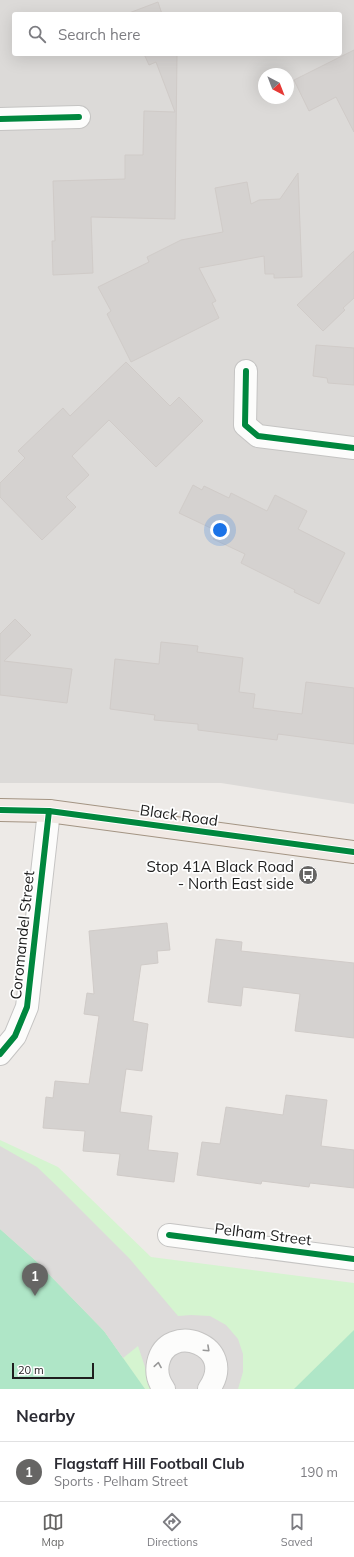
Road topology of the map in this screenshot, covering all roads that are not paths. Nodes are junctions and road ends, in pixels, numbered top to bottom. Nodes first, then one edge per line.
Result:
1 (79, 117) dead end
2 (0, 119) edge
3 (246, 371) dead end
4 (354, 448) edge
5 (0, 810) edge
6 (49, 811) junction
7 (354, 852) edge
8 (0, 1054) edge
9 (169, 1235) dead end
10 (354, 1259) edge
11 (164, 1389) edge
12 (209, 1389) edge

1 - 2 street
3 - 4 street
5 - 6 main road, Black Road
6 - 7 main road, Black Road
6 - 8 street, Coromandel Street
9 - 10 street, Pelham Street
11 -> 12 street

